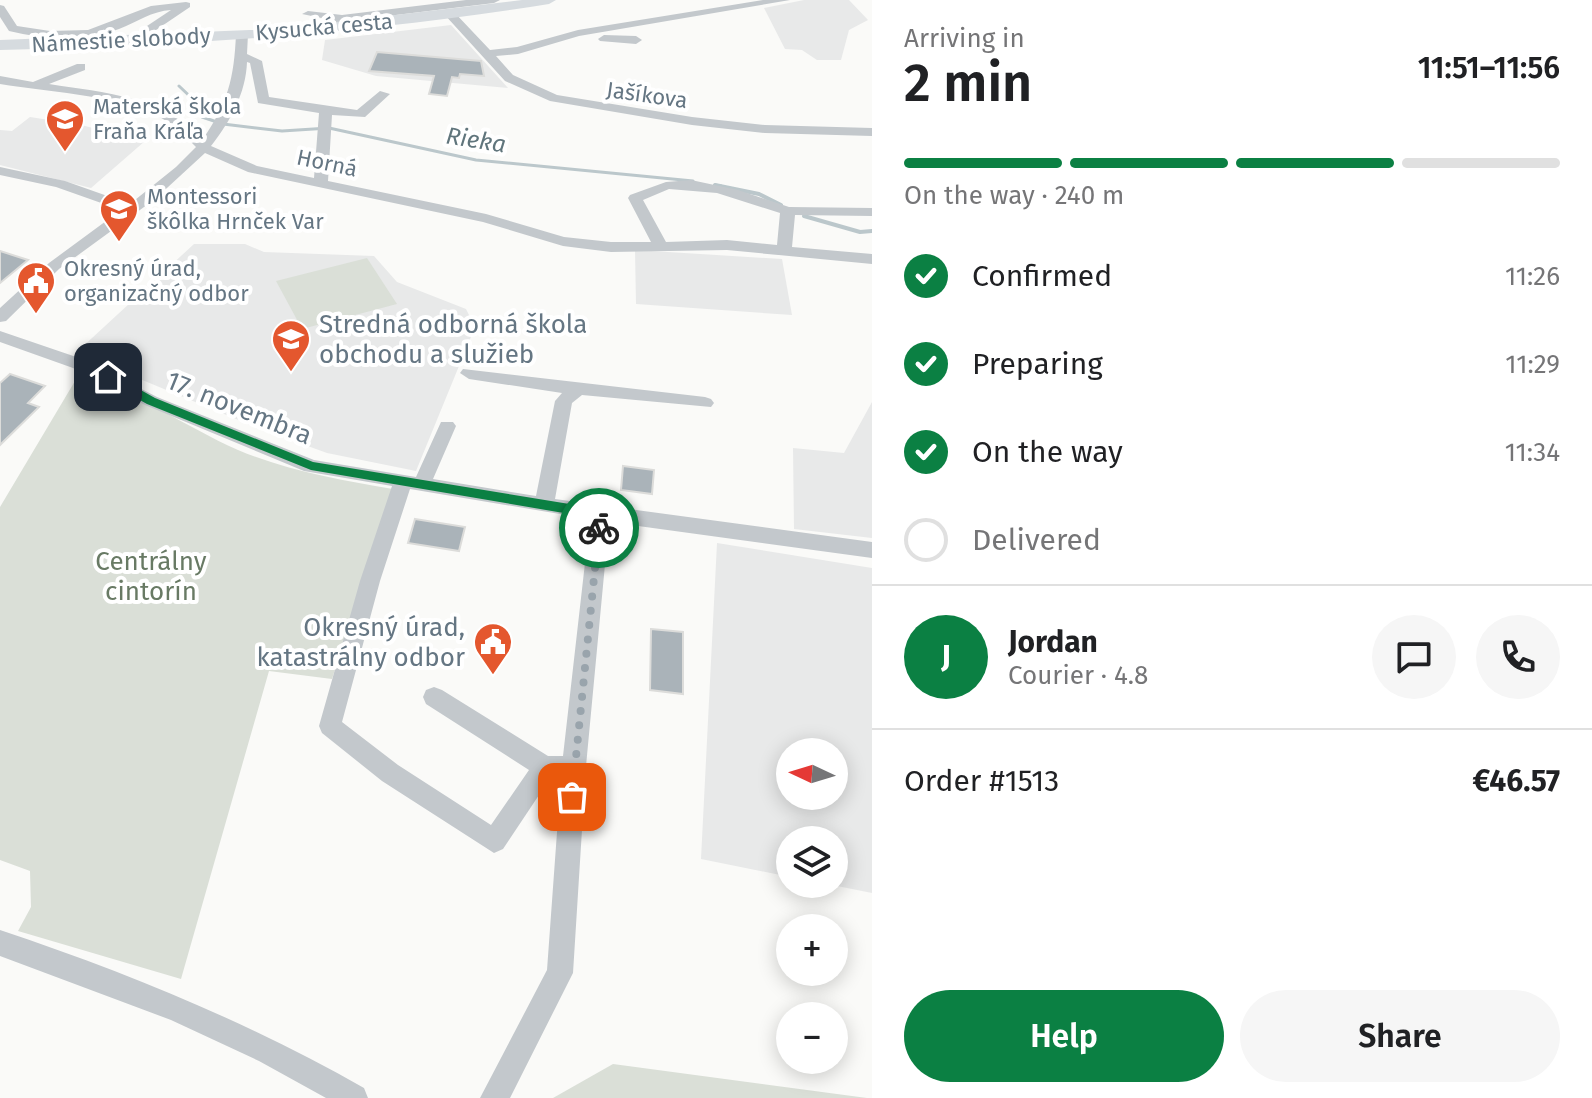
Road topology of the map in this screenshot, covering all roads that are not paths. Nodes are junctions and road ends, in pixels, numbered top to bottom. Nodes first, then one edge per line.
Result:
1 (195, 0) edge
2 (494, 0) edge
3 (549, 0) edge
4 (784, 0) edge
5 (524, 2) edge
6 (183, 7) junction
7 (0, 8) edge
8 (308, 14) dead end
9 (450, 14) junction
10 (342, 22) junction
11 (242, 34) junction
12 (560, 37) junction
13 (144, 40) junction
14 (636, 40) dead end
15 (0, 45) edge
16 (485, 54) junction
17 (244, 57) junction
18 (81, 67) dead end
19 (0, 80) edge
20 (33, 86) junction
21 (384, 94) dead end
22 (325, 122) junction
23 (872, 132) edge
24 (204, 148) junction
25 (0, 171) edge
26 (321, 184) junction
27 (132, 209) junction
28 (788, 211) junction
29 (872, 212) edge
30 (661, 247) junction
31 (784, 251) junction
32 (872, 259) edge
33 (0, 317) edge
34 (0, 336) edge
35 (469, 373) dead end
36 (578, 389) junction
37 (705, 403) dead end
38 (447, 426) dead end
39 (412, 484) junction
40 (544, 506) junction
41 (600, 514) junction
42 (872, 550) edge
43 (434, 697) dead end
44 (574, 766) junction
45 (545, 767) junction
46 (0, 943) edge
47 (354, 1098) edge
48 (494, 1098) edge

1 - 6 street
2 - 10 street
3 - 5 main road, Kysucká cesta
4 - 12 street
5 - 9 main road, Kysucká cesta
6 - 7 street
6 - 13 street
8 - 10 street
9 - 10 main road, Kysucká cesta
9 - 16 street, Jašíkova
10 - 11 main road, Kysucká cesta
11 - 13 main road, Námestie slobody
11 - 17 street
12 - 14 street
12 - 16 street
13 - 15 main road, Námestie slobody
16 - 23 street, Jašíkova
17 - 22 street
17 - 24 street
18 - 20 street
19 - 20 street, Horná
20 - 24 street, Horná
21 - 22 street
22 - 26 street
24 - 26 street, Horná
24 - 27 street
25 - 27 street
26 - 30 street, Horná
27 - 33 street
28 - 29 street
28 - 30 street
28 - 31 street
30 - 31 street, Horná
31 - 32 street, Horná
34 - 39 street, 17. novembra
35 - 36 street
36 - 37 street
36 - 40 street
38 - 39 street
39 - 40 street, 17. novembra
39 - 45 street
40 - 41 street, 17. novembra
41 - 42 street, 17. novembra
41 - 44 street
43 - 45 street
44 - 45 street
44 - 48 street
46 - 47 street

